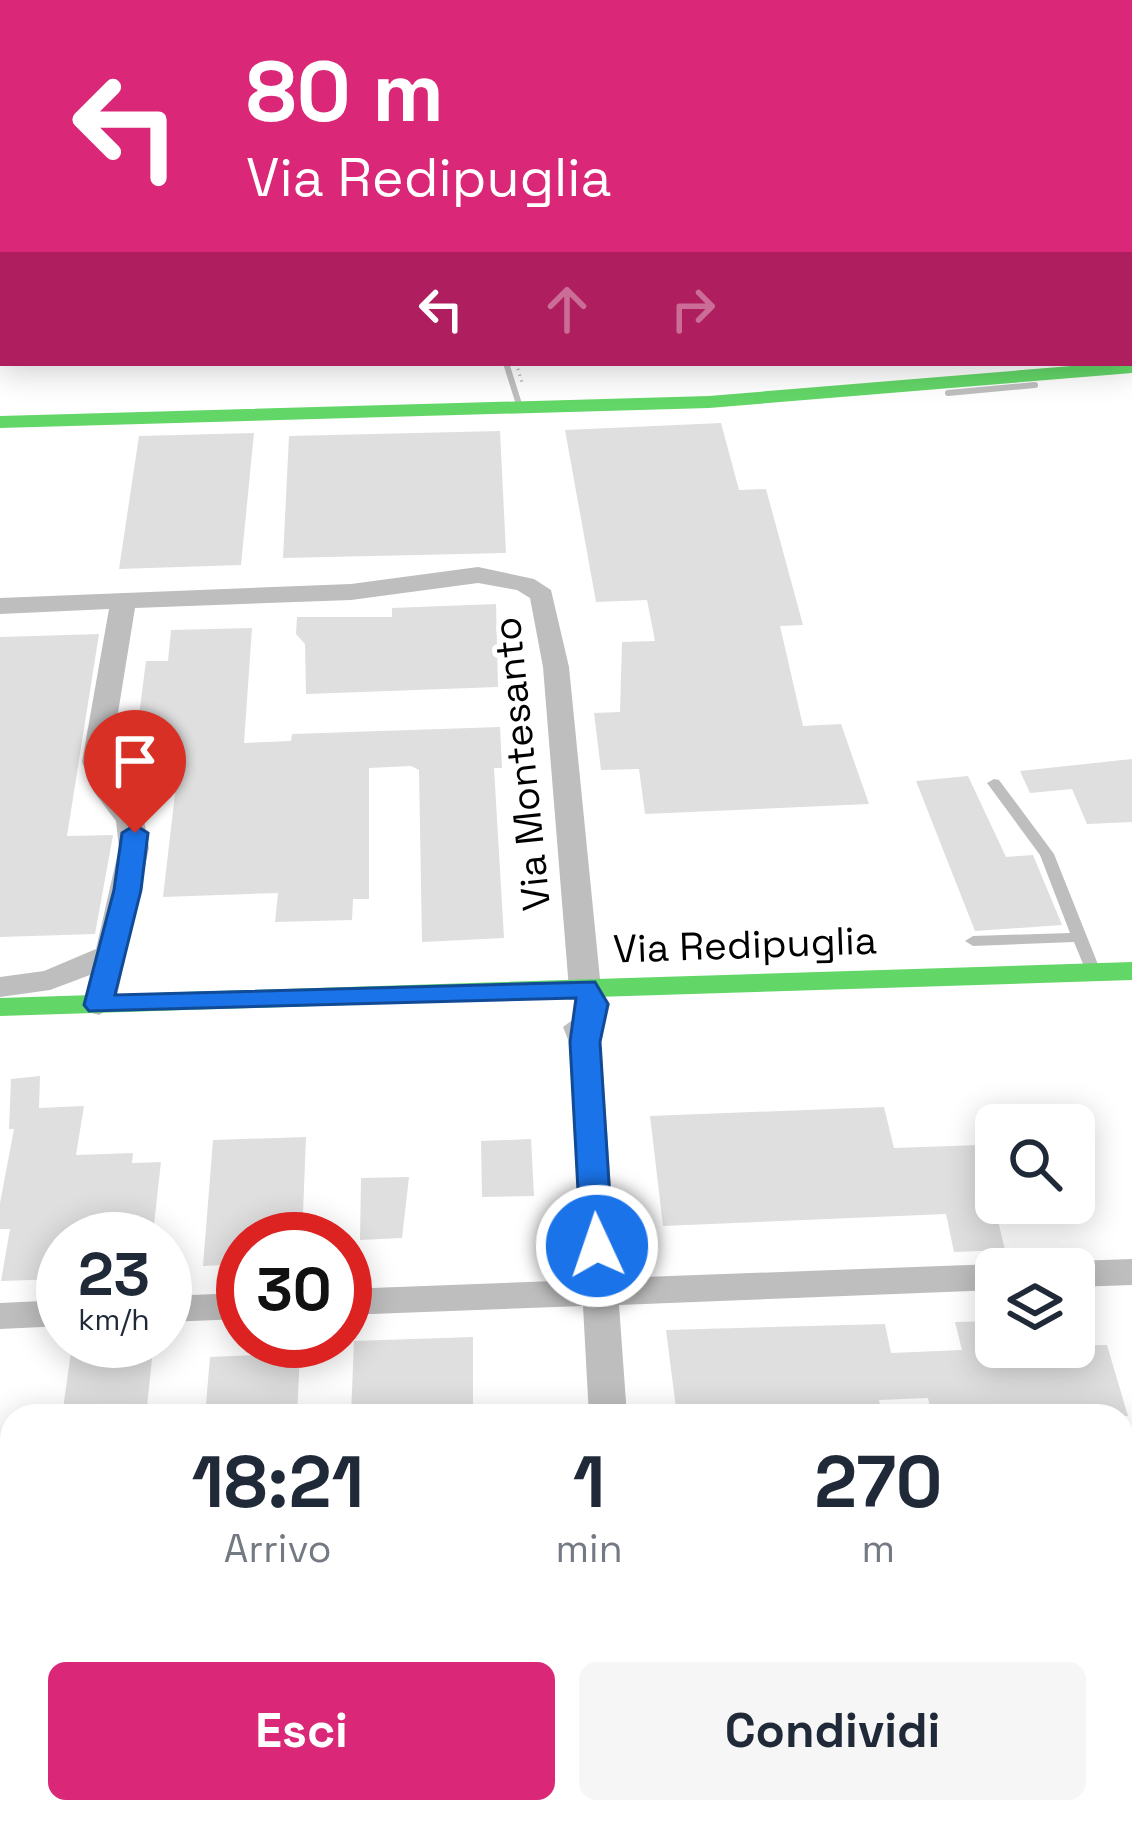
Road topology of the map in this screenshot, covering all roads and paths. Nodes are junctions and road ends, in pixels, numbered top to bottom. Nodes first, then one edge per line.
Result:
1 (1132, 367) edge
2 (0, 422) edge
3 (123, 601) junction
4 (0, 606) edge
5 (994, 783) dead end
6 (1080, 938) junction
7 (973, 941) dead end
8 (107, 956) junction
9 (1132, 971) edge
10 (1093, 973) junction
11 (0, 987) edge
12 (585, 989) junction
13 (99, 1005) junction
14 (0, 1007) edge
15 (1132, 1272) edge
16 (1095, 1273) edge
17 (975, 1277) edge
18 (600, 1292) junction
19 (372, 1301) edge
20 (36, 1314) edge
21 (0, 1316) edge
22 (607, 1404) edge
23 (898, 1824) edge
24 (1131, 1824) edge

1 - 2 street
3 - 4 street, Via Montesanto
3 - 8 street
3 - 12 street, Via Montesanto
5 - 6 lane
6 - 7 lane
6 - 10 lane
8 - 11 street
8 - 13 street
9 - 10 street, Via Redipuglia
10 - 12 street, Via Redipuglia
12 - 13 street, Via Redipuglia
12 - 18 street
13 - 14 street, Via Redipuglia
15 - 16 street
17 - 18 street
18 - 19 street
18 - 22 street
20 - 21 street
23 - 24 lane

